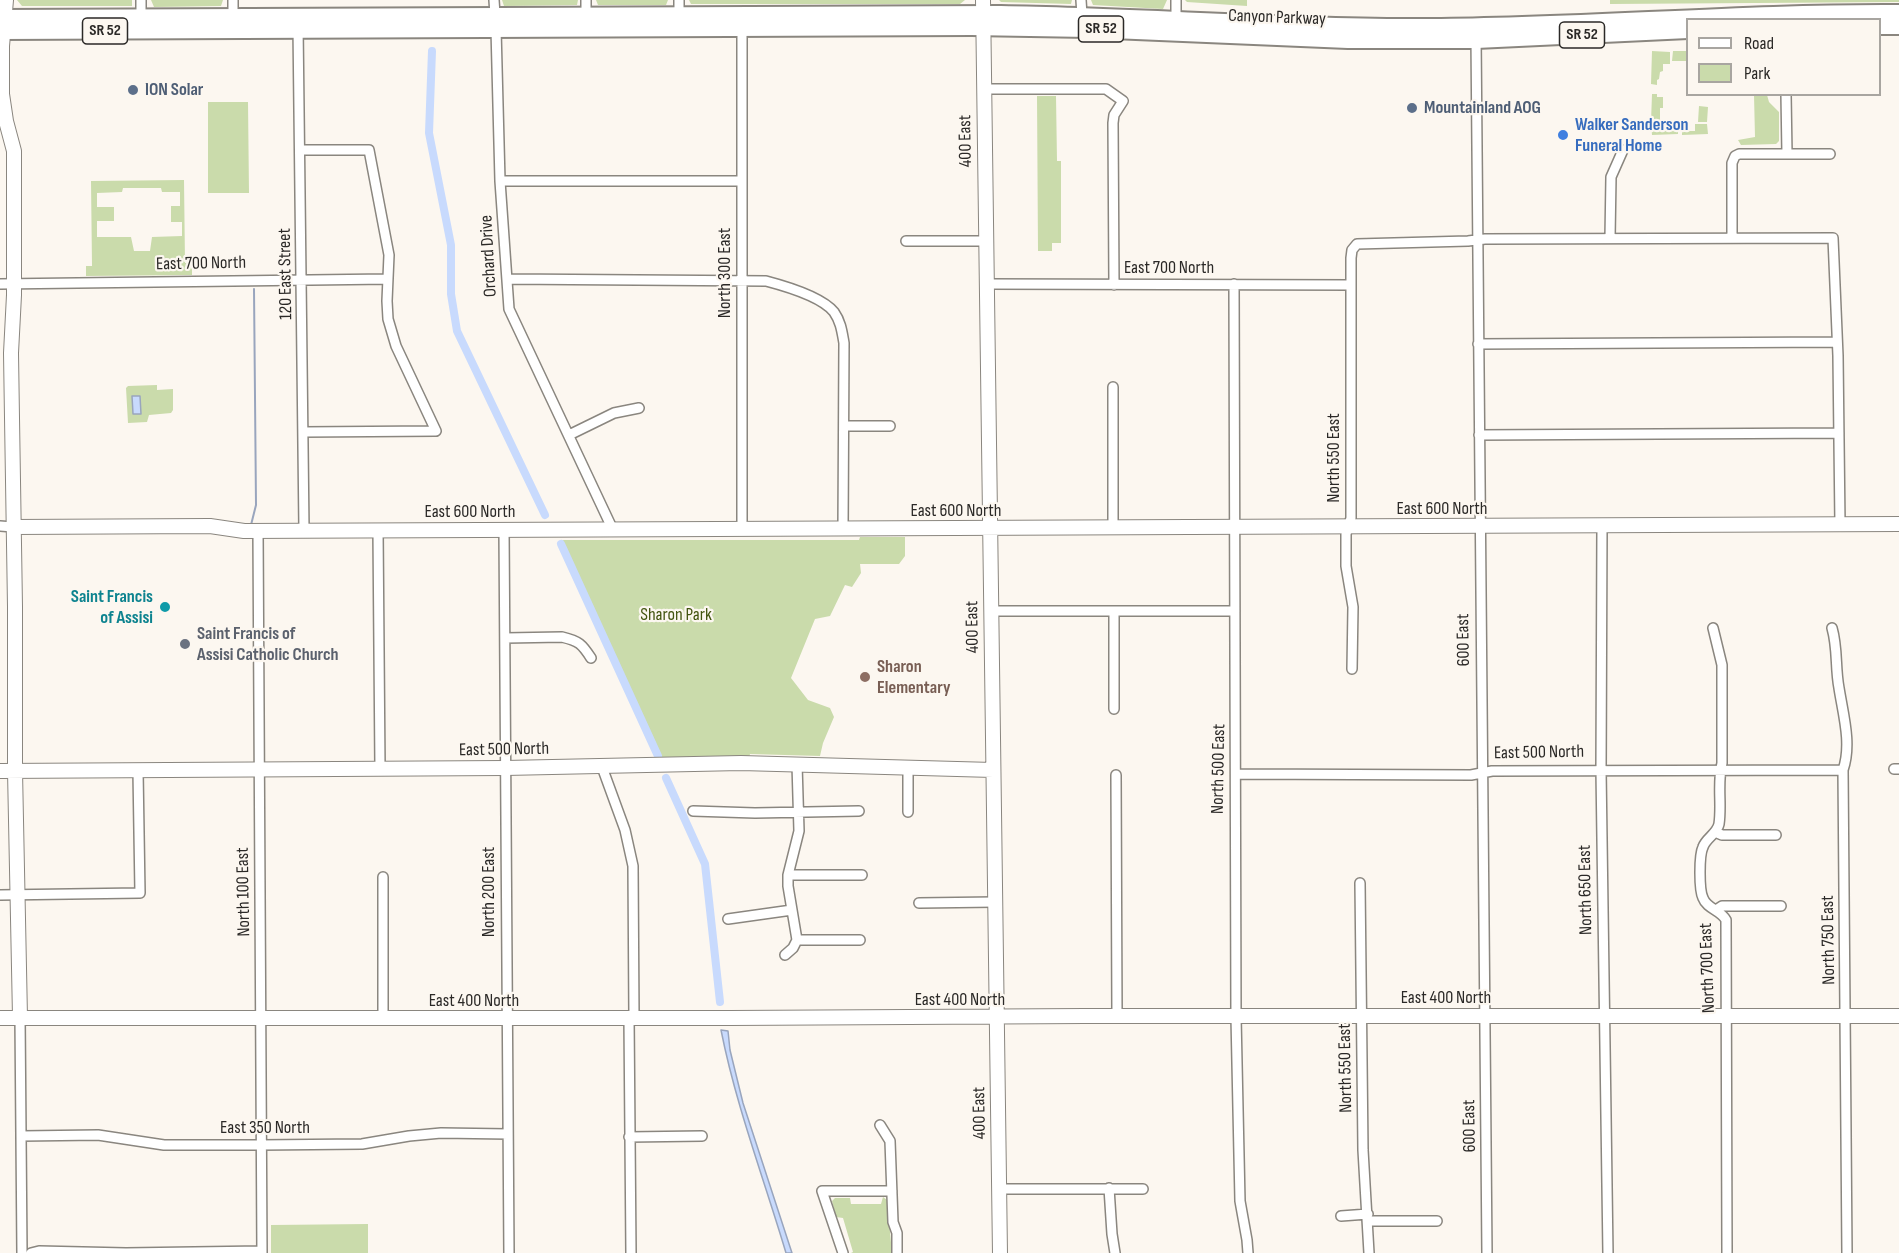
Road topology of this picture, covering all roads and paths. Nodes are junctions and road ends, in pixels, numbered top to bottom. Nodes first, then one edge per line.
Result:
1 (6, 0) edge
2 (141, 0) edge
3 (1176, 0) edge
4 (233, 8) edge
5 (586, 8) edge
6 (680, 8) edge
7 (1082, 8) edge
8 (1899, 13) edge
9 (983, 14) edge
10 (495, 15) edge
11 (141, 17) junction
12 (1176, 20) junction
13 (742, 22) junction
14 (298, 23) junction
15 (2, 25) edge
16 (1881, 26) edge
17 (1899, 26) edge
18 (1686, 30) edge
19 (1475, 33) junction
20 (984, 89) junction
21 (1786, 96) edge
22 (301, 150) junction
23 (1623, 150) dead end
24 (1787, 154) junction
25 (1830, 154) dead end
26 (500, 181) junction
27 (741, 181) junction
28 (1610, 238) junction
29 (1732, 238) junction
30 (1478, 240) junction
31 (906, 241) dead end
32 (986, 241) junction
33 (302, 279) junction
34 (388, 279) junction
35 (507, 279) junction
36 (741, 280) junction
37 (0, 284) edge
38 (14, 284) junction
39 (987, 284) junction
40 (1234, 284) junction
41 (1114, 285) junction
42 (1351, 285) junction
43 (1837, 342) junction
44 (1478, 344) junction
45 (6, 363) edge
46 (1113, 387) dead end
47 (639, 408) dead end
48 (844, 426) junction
49 (890, 426) dead end
50 (304, 432) junction
51 (1839, 432) junction
52 (568, 435) junction
53 (1479, 435) junction
54 (1899, 524) edge
55 (1840, 525) junction
56 (7, 526) edge
57 (1480, 526) junction
58 (1602, 526) junction
59 (1348, 527) junction
60 (1113, 528) junction
61 (1235, 528) junction
62 (990, 529) junction
63 (258, 530) junction
64 (304, 530) junction
65 (378, 530) junction
66 (504, 530) junction
67 (613, 530) junction
68 (742, 530) junction
69 (843, 530) junction
70 (991, 611) junction
71 (1114, 611) junction
72 (1235, 611) junction
73 (1713, 628) dead end
74 (1832, 628) dead end
75 (506, 638) junction
76 (591, 658) dead end
77 (1352, 669) dead end
78 (1114, 710) dead end
79 (797, 764) junction
80 (602, 766) junction
81 (505, 768) junction
82 (909, 768) junction
83 (380, 769) junction
84 (260, 770) junction
85 (993, 770) junction
86 (1601, 770) junction
87 (1721, 770) junction
88 (1843, 770) junction
89 (0, 771) edge
90 (15, 771) junction
91 (138, 771) junction
92 (1482, 773) junction
93 (1237, 774) junction
94 (1116, 775) dead end
95 (693, 811) dead end
96 (799, 811) junction
97 (860, 811) dead end
98 (908, 812) dead end
99 (1715, 832) junction
100 (1776, 836) dead end
101 (789, 875) junction
102 (862, 875) dead end
103 (382, 877) dead end
104 (1360, 883) dead end
105 (0, 895) edge
106 (18, 895) junction
107 (995, 902) junction
108 (919, 903) dead end
109 (1781, 906) dead end
110 (792, 910) junction
111 (1716, 910) junction
112 (728, 919) dead end
113 (797, 940) junction
114 (860, 940) dead end
115 (785, 955) dead end
116 (1846, 1015) junction
117 (1117, 1016) junction
118 (1485, 1016) junction
119 (1605, 1016) junction
120 (1726, 1016) junction
121 (1899, 1016) edge
122 (20, 1017) junction
123 (996, 1017) junction
124 (1236, 1017) junction
125 (1362, 1017) junction
126 (0, 1018) edge
127 (262, 1018) junction
128 (383, 1018) junction
129 (507, 1018) junction
130 (631, 1018) junction
131 (880, 1125) dead end
132 (508, 1134) junction
133 (22, 1136) junction
134 (702, 1136) dead end
135 (630, 1137) junction
136 (261, 1145) junction
137 (1109, 1188) junction
138 (999, 1189) junction
139 (1143, 1189) dead end
140 (892, 1191) junction
141 (1341, 1216) dead end
142 (1368, 1218) junction
143 (1437, 1221) dead end
144 (262, 1252) edge
145 (22, 1253) edge
146 (32, 1253) edge
147 (508, 1253) edge
148 (631, 1253) edge
149 (843, 1253) edge
150 (897, 1253) edge
151 (1000, 1253) edge
152 (1115, 1253) edge
153 (1248, 1253) edge
154 (1369, 1253) edge
155 (1488, 1253) edge
156 (1608, 1253) edge
157 (1728, 1253) edge
158 (1847, 1253) edge

1 - 15 street
2 - 11 street
3 - 12 street
4 - 11 highway, Canyon Parkway / SR 52
4 - 14 highway, Canyon Parkway / SR 52
5 - 6 highway, Canyon Parkway / SR 52
5 - 10 highway, Canyon Parkway / SR 52
6 - 13 highway, Canyon Parkway / SR 52
7 - 9 highway, Canyon Parkway / SR 52
7 - 12 highway, Canyon Parkway / SR 52
8 - 19 highway, Canyon Parkway / SR 52
9 - 13 highway, Canyon Parkway / SR 52
9 - 19 highway, Canyon Parkway / SR 52
9 - 20 street, 400 East
10 - 13 highway, Canyon Parkway / SR 52
10 - 14 highway, Canyon Parkway / SR 52
10 - 26 street, Orchard Drive
11 - 15 highway, Canyon Parkway / SR 52
12 - 19 highway, Canyon Parkway / SR 52
13 - 27 street, North 300 East
14 - 15 highway, Canyon Parkway / SR 52
14 - 22 street, 120 East Street
15 - 38 street
16 - 17 highway
18 - 19 highway, Canyon Parkway / SR 52
19 - 30 street, 600 East
20 - 32 street, 400 East
20 - 41 street
21 - 24 street
22 - 33 street, 120 East Street
22 - 34 street
23 - 28 street
24 - 25 street
24 - 29 street
26 - 27 street
26 - 35 street, Orchard Drive
27 - 36 street, North 300 East
28 - 29 street
28 - 30 street
29 - 43 street
30 - 42 street, North 550 East
30 - 44 street, 600 East
31 - 32 street
32 - 39 street, 400 East
33 - 34 street, East 700 North
33 - 38 street, East 700 North
33 - 50 street, 120 East Street
34 - 50 street
35 - 36 street
35 - 52 street, Orchard Drive
36 - 48 street
36 - 68 street, North 300 East
37 - 38 street, East 700 North
38 - 45 street
39 - 41 street, East 700 North
39 - 62 street, 400 East
40 - 41 street, East 700 North
40 - 42 street, East 700 North
40 - 61 street, North 500 East
42 - 59 street, North 550 East
43 - 44 street
43 - 51 street
44 - 53 street, 600 East
45 - 56 street
46 - 60 street
47 - 52 street
48 - 49 street
48 - 69 street
50 - 64 street, 120 East Street
51 - 53 street
51 - 55 street
52 - 67 street, Orchard Drive
53 - 57 street, 600 East
54 - 55 street, East 600 North
55 - 58 street, East 600 North
56 - 63 street, East 600 North
56 - 90 street
57 - 58 street, East 600 North
57 - 59 street, East 600 North
57 - 92 street, 600 East
58 - 86 street, North 650 East
59 - 61 street, East 600 North
59 - 77 street, North 550 East
60 - 61 street, East 600 North
60 - 62 street, East 600 North
61 - 72 street, North 500 East
62 - 69 street, East 600 North
62 - 70 street, 400 East
63 - 64 street, East 600 North
63 - 84 street, North 100 East
64 - 65 street, East 600 North
65 - 66 street, East 600 North
65 - 83 street
66 - 67 street, East 600 North
66 - 75 street, North 200 East
67 - 68 street, East 600 North
68 - 69 street, East 600 North
70 - 71 street
70 - 85 street, 400 East
71 - 72 street
71 - 78 street
72 - 93 street, North 500 East
73 - 87 street, North 700 East
74 - 88 street, North 750 East
75 - 76 street
75 - 81 street, North 200 East
79 - 80 street, East 500 North
79 - 82 street, East 500 North
79 - 96 street
80 - 81 street, East 500 North
80 - 130 street
81 - 83 street, East 500 North
81 - 129 street, North 200 East
82 - 85 street, East 500 North
82 - 98 street
83 - 84 street, East 500 North
84 - 91 street, East 500 North
84 - 127 street, North 100 East
85 - 107 street, 400 East
86 - 87 street, East 500 North
86 - 92 street, East 500 North
86 - 119 street, North 650 East
87 - 88 street, East 500 North
87 - 99 street, North 700 East
88 - 116 street, North 750 East
89 - 90 street, East 500 North
90 - 91 street, East 500 North
90 - 106 street
91 - 106 street
92 - 93 street, East 500 North
92 - 118 street, 600 East
93 - 124 street, North 500 East
94 - 117 street
95 - 96 street
96 - 97 street
96 - 101 street
99 - 100 street
99 - 111 street, North 700 East
101 - 102 street
101 - 110 street
103 - 128 street
104 - 125 street, North 550 East
105 - 106 street
106 - 122 street
107 - 108 street
107 - 123 street, 400 East
109 - 111 street
110 - 112 street
110 - 113 street
111 - 120 street, North 700 East
113 - 114 street
113 - 115 street
116 - 120 street, East 400 North
116 - 121 street, East 400 North
116 - 158 street, North 750 East
117 - 123 street, East 400 North
117 - 124 street, East 400 North
118 - 119 street, East 400 North
118 - 125 street, East 400 North
118 - 155 street, 600 East
119 - 120 street, East 400 North
119 - 156 street, North 650 East
120 - 157 street, North 700 East
122 - 126 street, East 400 North
122 - 127 street, East 400 North
122 - 133 street
123 - 130 street, East 400 North
123 - 138 street, 400 East
124 - 125 street, East 400 North
124 - 153 street, North 500 East
125 - 142 street, North 550 East
127 - 128 street, East 400 North
127 - 136 street, North 100 East
128 - 129 street, East 400 North
129 - 130 street, East 400 North
129 - 132 street, North 200 East
130 - 135 street
131 - 140 street
132 - 136 street, East 350 North
132 - 147 street, North 200 East
133 - 136 street, East 350 North
133 - 145 street
134 - 135 street
135 - 148 street
136 - 144 street, North 100 East
137 - 138 street
137 - 139 street
137 - 152 street
138 - 151 street, 400 East
140 - 149 street
140 - 150 street
141 - 142 street
142 - 143 street
142 - 154 street, North 550 East
144 - 146 street

